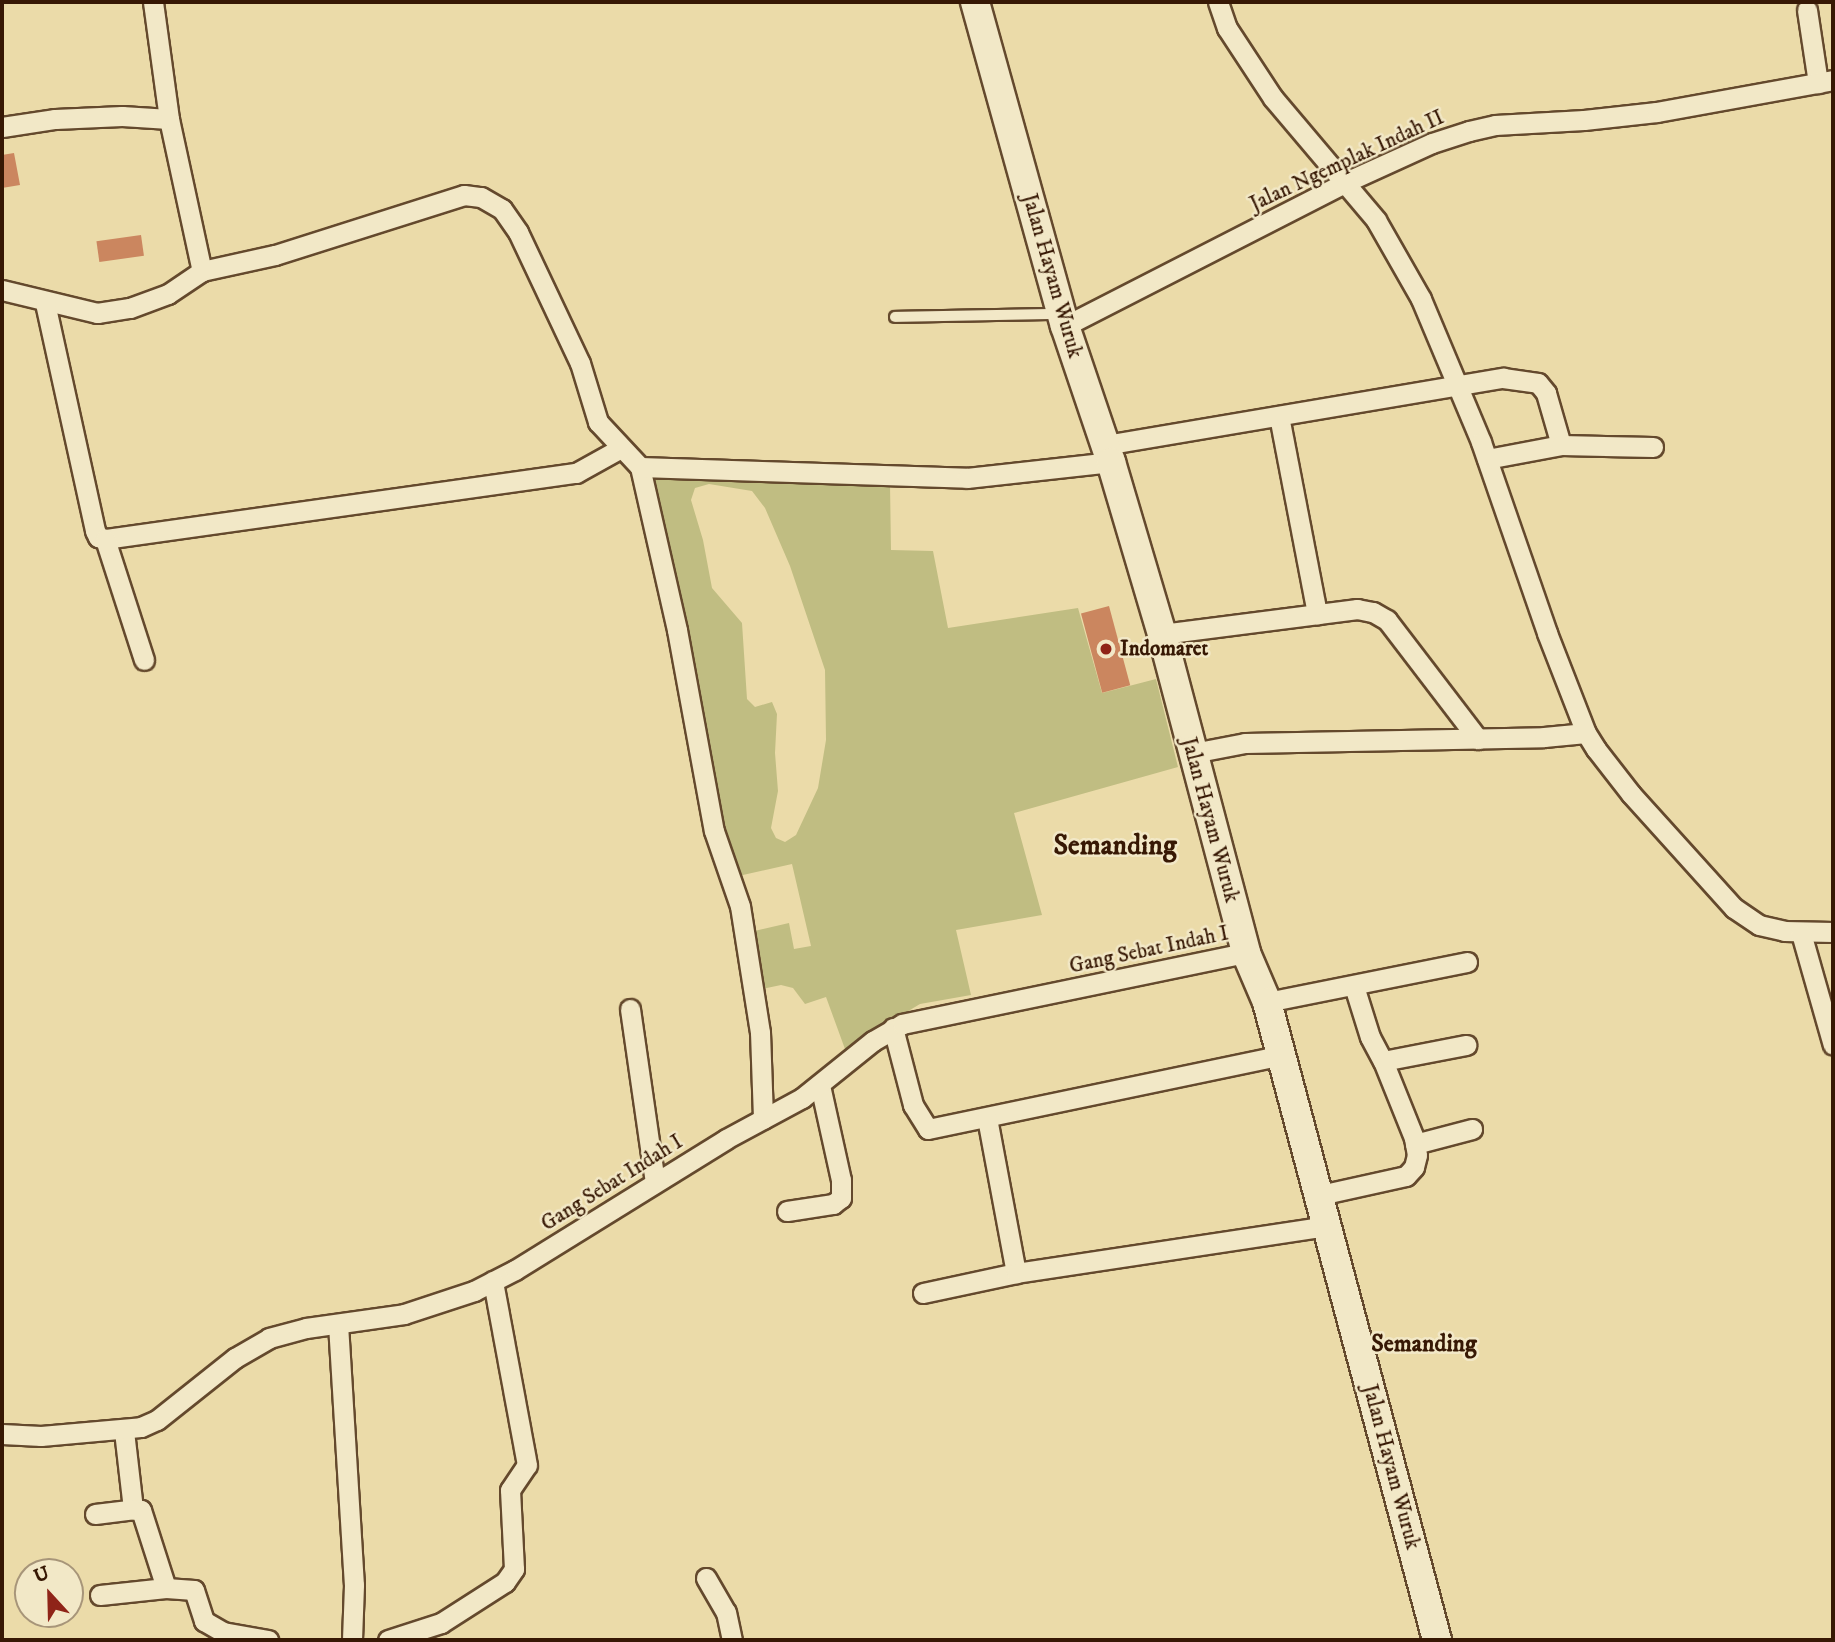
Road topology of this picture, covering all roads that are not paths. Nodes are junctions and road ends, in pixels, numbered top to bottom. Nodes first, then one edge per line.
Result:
1 (153, 2) edge
2 (975, 2) edge
3 (1218, 2) edge
4 (1807, 10) dead end
5 (1826, 81) edge
6 (169, 119) junction
7 (2, 127) edge
8 (1346, 182) junction
9 (202, 271) junction
10 (2, 290) edge
11 (45, 303) junction
12 (895, 317) dead end
13 (1063, 320) junction
14 (1457, 384) junction
15 (1279, 416) junction
16 (1561, 445) junction
17 (1653, 447) dead end
18 (621, 448) junction
19 (1108, 454) junction
20 (1487, 459) junction
21 (639, 467) junction
22 (105, 539) junction
23 (1317, 614) junction
24 (1162, 634) junction
25 (144, 660) dead end
26 (1586, 733) junction
27 (1478, 739) junction
28 (1193, 753) junction
29 (1833, 932) edge
30 (1801, 933) junction
31 (1246, 953) junction
32 (1467, 962) dead end
33 (1354, 986) junction
34 (1267, 1002) junction
35 (630, 1009) dead end
36 (893, 1028) junction
37 (1466, 1045) dead end
38 (1833, 1045) edge
39 (1281, 1055) junction
40 (1382, 1061) junction
41 (820, 1085) junction
42 (763, 1118) junction
43 (987, 1118) junction
44 (1472, 1129) dead end
45 (1415, 1144) junction
46 (655, 1182) junction
47 (1320, 1195) junction
48 (787, 1211) dead end
49 (1328, 1226) junction
50 (1016, 1273) junction
51 (493, 1281) junction
52 (923, 1293) dead end
53 (338, 1324) junction
54 (124, 1431) junction
55 (2, 1434) edge
56 (133, 1509) junction
57 (95, 1514) dead end
58 (706, 1578) dead end
59 (166, 1588) junction
60 (100, 1595) dead end
61 (268, 1640) edge
62 (352, 1640) edge
63 (388, 1640) edge
64 (733, 1640) edge
65 (1437, 1640) edge

1 - 6 street
2 - 13 main road, Jalan Hayam Wuruk
3 - 8 street
4 - 5 street
5 - 8 street, Jalan Ngemplak Indah II
6 - 7 street
6 - 9 street
8 - 13 street, Jalan Ngemplak Indah II
8 - 14 street
9 - 11 street
9 - 18 street
10 - 11 street
11 - 22 street
12 - 13 lane
13 - 19 main road, Jalan Hayam Wuruk
14 - 15 street
14 - 16 street
14 - 20 street
15 - 19 street
15 - 23 street
16 - 17 street
16 - 20 street
18 - 21 street
18 - 22 street
19 - 21 street
19 - 24 main road, Jalan Hayam Wuruk
20 - 26 street
21 - 42 street
22 - 25 street
23 - 24 street
23 - 27 street
24 - 28 main road, Jalan Hayam Wuruk
26 - 27 street
26 - 30 street
27 - 28 street
28 - 31 main road, Jalan Hayam Wuruk
29 - 30 street
30 - 38 street
31 - 34 main road, Jalan Hayam Wuruk
31 - 36 street, Gang Sebat Indah I
32 - 33 street
33 - 34 street
33 - 40 street
34 - 39 main road, Jalan Hayam Wuruk
35 - 46 street
36 - 41 street, Gang Sebat Indah I
36 - 43 street
37 - 40 street
39 - 43 street
39 - 47 main road, Jalan Hayam Wuruk
40 - 45 street
41 - 42 street, Gang Sebat Indah I
41 - 48 street
42 - 46 street, Gang Sebat Indah I
43 - 50 street
44 - 45 street
45 - 47 street
46 - 51 street, Gang Sebat Indah I
47 - 49 main road, Jalan Hayam Wuruk
49 - 50 street
49 - 65 main road, Jalan Hayam Wuruk
50 - 52 street
51 - 53 street, Gang Sebat Indah I
51 - 63 street
53 - 54 street, Gang Sebat Indah I
53 - 62 street
54 - 55 street, Gang Sebat Indah I
54 - 56 street
56 - 57 street
56 - 59 street
58 - 64 street
59 - 60 street
59 - 61 street

